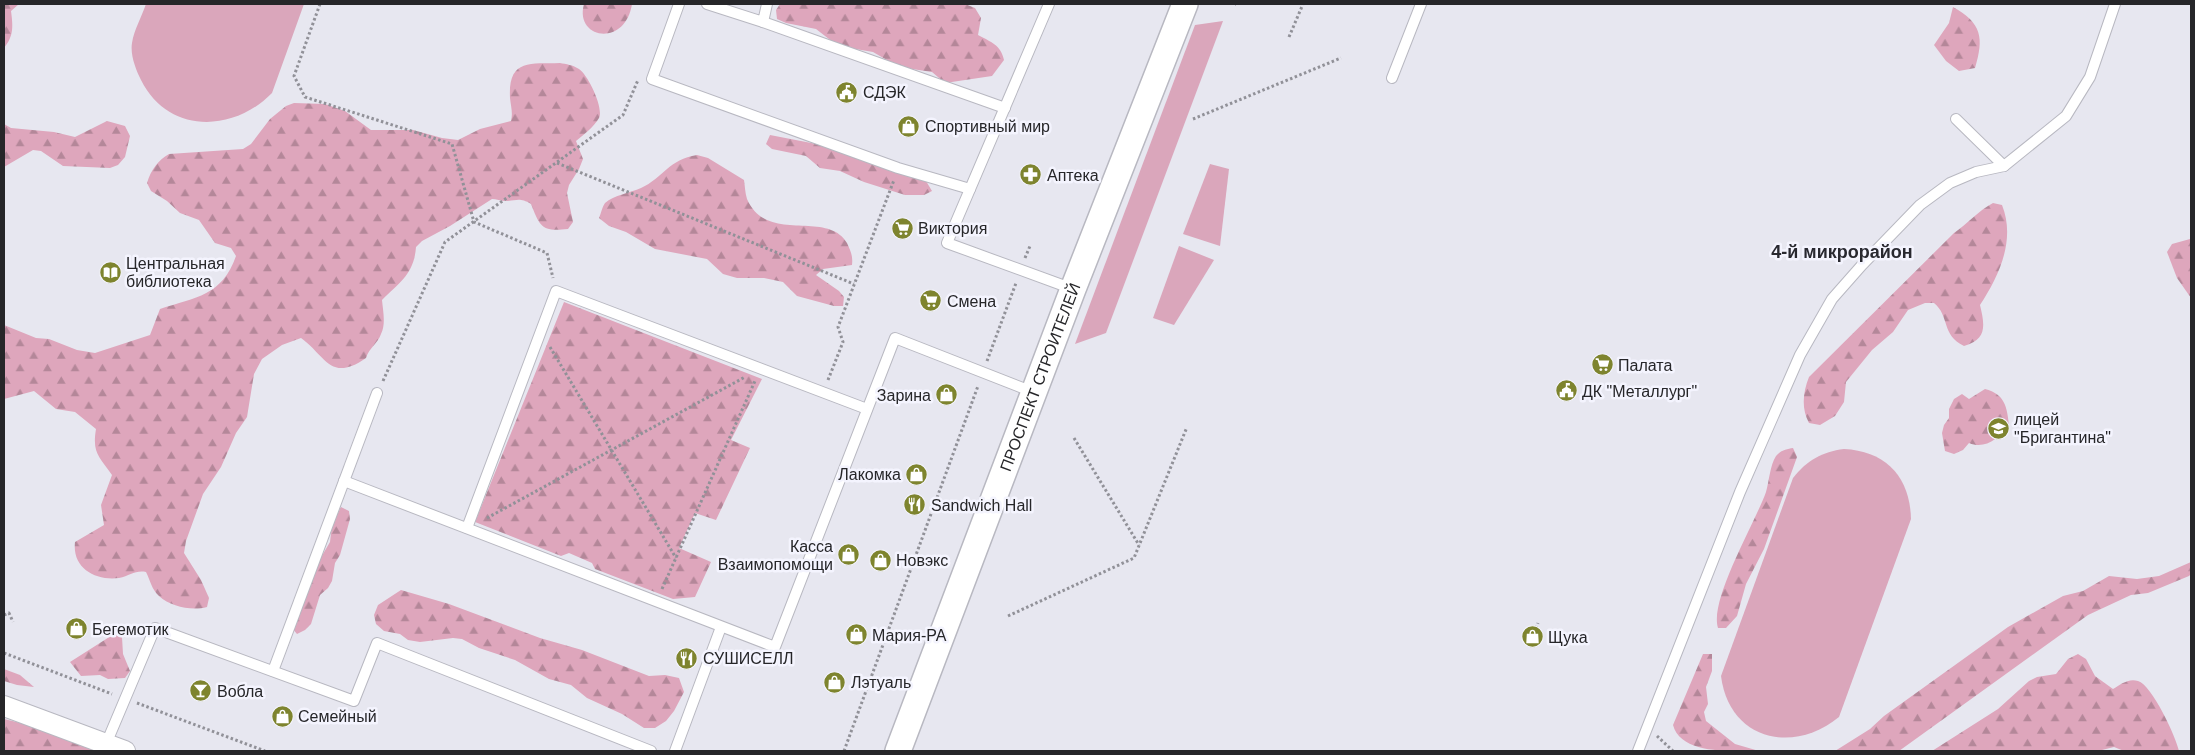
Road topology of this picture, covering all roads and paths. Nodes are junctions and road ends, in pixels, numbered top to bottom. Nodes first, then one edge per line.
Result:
1 (320, 4) edge
2 (679, 4) edge
3 (707, 4) edge
4 (767, 4) edge
5 (1049, 4) edge
6 (1184, 4) edge
7 (1303, 4) edge
8 (1420, 4) edge
9 (2115, 4) edge
10 (763, 22) junction
11 (1289, 37) dead end
12 (1341, 58) dead end
13 (652, 78) junction
14 (1392, 78) dead end
15 (1004, 108) junction
16 (1193, 119) dead end
17 (1956, 119) dead end
18 (556, 163) junction
19 (2004, 166) junction
20 (898, 168) junction
21 (970, 189) junction
22 (474, 222) junction
23 (1030, 246) dead end
24 (1021, 270) junction
25 (854, 284) junction
26 (1073, 289) junction
27 (556, 291) junction
28 (541, 331) junction
29 (760, 368) junction
30 (983, 373) junction
31 (377, 393) joint
32 (824, 393) junction
33 (1034, 393) junction
34 (867, 409) junction
35 (1187, 427) dead end
36 (1074, 438) dead end
37 (611, 450) junction
38 (344, 481) junction
39 (467, 528) junction
40 (1139, 546) junction
41 (676, 558) junction
42 (657, 602) junction
43 (4, 615) edge
44 (1008, 616) dead end
45 (13, 622) dead end
46 (1538, 623) dead end
47 (721, 626) junction
48 (1534, 633) dead end
49 (273, 671) junction
50 (4, 706) edge
51 (1647, 727) junction
52 (106, 744) junction
53 (125, 751) edge
54 (651, 751) edge
55 (675, 751) edge
56 (844, 751) edge
57 (898, 751) edge
58 (1638, 751) edge
59 (1673, 751) edge

1 - 22 path
2 - 13 lane
3 - 10 lane
4 - 10 lane
5 - 15 lane
6 - 26 street, ПРОСПЕКТ СТРОИТЕЛЕЙ
7 - 11 path
8 - 14 lane
9 - 19 lane
10 - 15 lane
12 - 16 path
13 - 18 path
13 - 20 lane
15 - 21 lane
17 - 19 lane
18 - 22 path
18 - 25 path
19 - 51 lane
20 - 21 lane
20 - 25 path
21 - 24 lane
22 - 27 path
22 - 31 path
23 - 24 path
24 - 26 lane
24 - 30 path
25 - 32 path
26 - 33 street, ПРОСПЕКТ СТРОИТЕЛЕЙ
27 - 28 lane
27 - 29 lane
28 - 37 path
28 - 39 lane
29 - 32 lane
29 - 37 path
29 - 41 path
30 - 33 lane
30 - 34 lane
30 - 56 path
31 - 38 lane
32 - 34 lane
33 - 57 street, ПРОСПЕКТ СТРОИТЕЛЕЙ
34 - 47 lane
35 - 40 path
36 - 40 path
37 - 39 path
37 - 41 path
38 - 39 lane
38 - 49 lane
39 - 42 lane
40 - 44 path
41 - 42 path
42 - 47 lane
43 - 45 path
46 - 48 path
47 - 55 lane
49 - 52 lane
49 - 54 lane
50 - 52 street
51 - 58 lane
51 - 59 path
52 - 53 street

